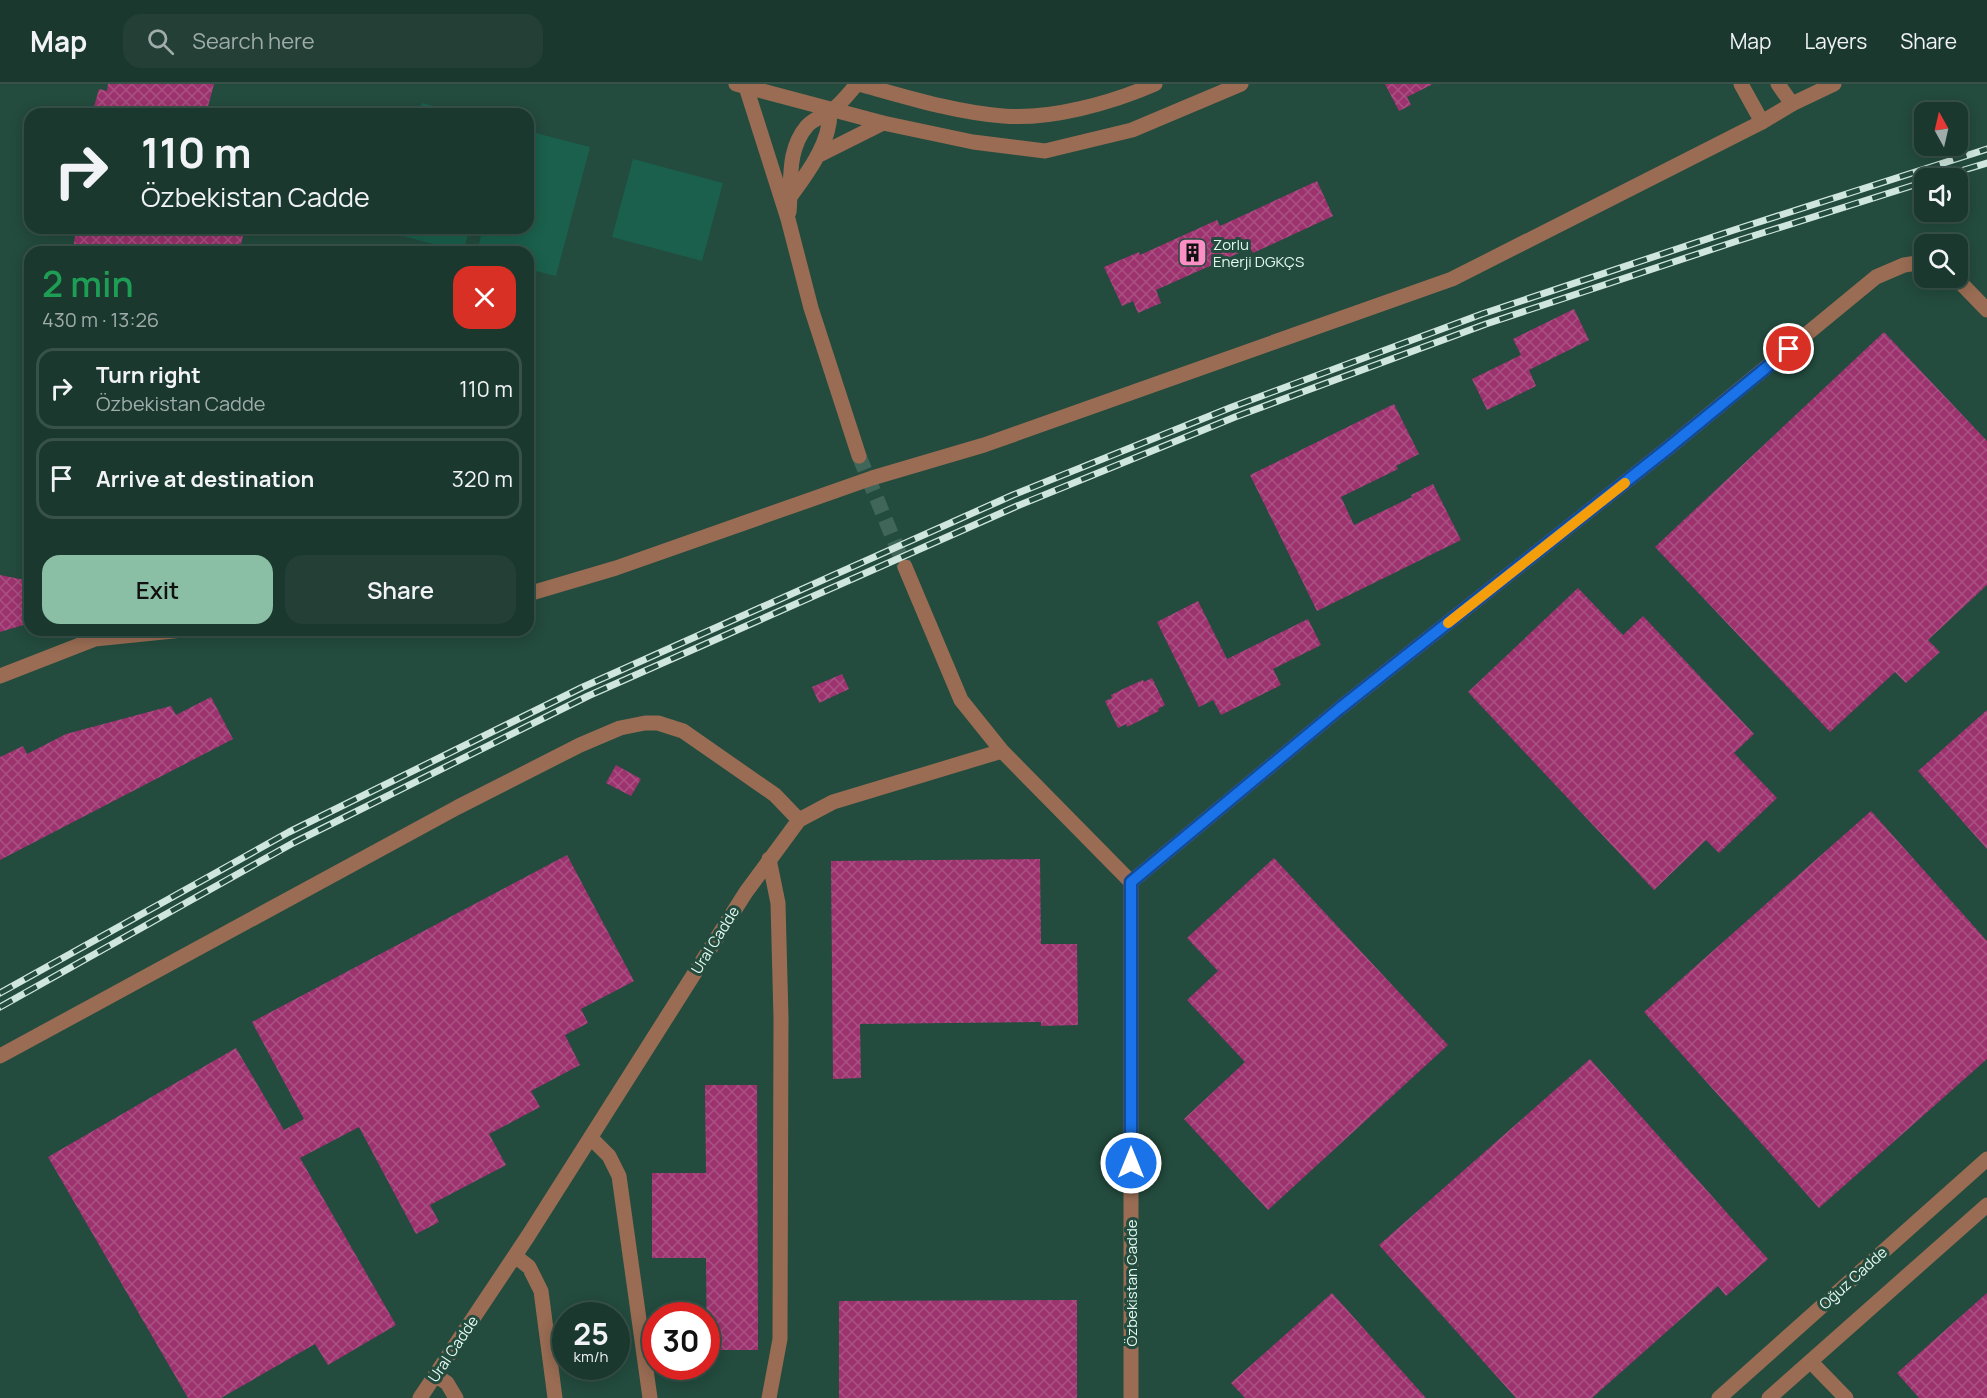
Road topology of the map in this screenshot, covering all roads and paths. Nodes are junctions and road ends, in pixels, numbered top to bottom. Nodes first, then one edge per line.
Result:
1 (858, 84) edge
2 (1155, 84) edge
3 (1241, 84) edge
4 (1741, 84) edge
5 (1778, 84) edge
6 (1834, 84) edge
7 (741, 85) edge
8 (1792, 104) junction
9 (832, 110) junction
10 (1762, 122) junction
11 (884, 123) junction
12 (817, 156) junction
13 (790, 197) junction
14 (788, 219) junction
15 (1914, 264) edge
16 (1966, 288) edge
17 (1987, 310) edge
18 (859, 456) tunnel mouth
19 (905, 567) tunnel mouth
20 (534, 592) edge
21 (124, 636) edge
22 (0, 676) edge
23 (1002, 751) junction
24 (799, 820) junction
25 (769, 859) junction
26 (1131, 882) junction
27 (0, 1056) edge
28 (591, 1138) junction
29 (1987, 1159) edge
30 (1987, 1206) edge
31 (515, 1256) junction
32 (1811, 1362) junction
33 (435, 1375) junction
34 (420, 1398) edge
35 (456, 1398) edge
36 (555, 1398) edge
37 (650, 1398) edge
38 (769, 1398) edge
39 (1131, 1398) edge
40 (1719, 1398) edge
41 (1769, 1398) edge
42 (1846, 1398) edge

1 - 2 street
1 - 9 street
3 - 11 street
4 - 10 street
5 - 8 street
6 - 8 street
7 - 9 street
7 - 14 street
8 - 10 street
9 - 11 street
9 - 12 street
9 - 13 street
10 - 20 street
11 - 12 street
12 - 13 street
13 - 14 street
14 - 18 street
15 - 26 street
16 - 17 street
19 - 23 street
21 - 22 street
23 - 24 street, Ural Cadde
23 - 26 street
24 - 25 street, Ural Cadde
24 - 27 street
25 - 28 street, Ural Cadde
25 - 38 street
26 - 39 street, Özbekistan Cadde
28 - 31 street, Ural Cadde
28 - 37 street
29 - 40 street, Oğuz Cadde
30 - 32 street
31 - 33 street, Ural Cadde
31 - 36 street
32 - 41 street
32 - 42 street
33 - 34 street, Ural Cadde
33 - 35 street

